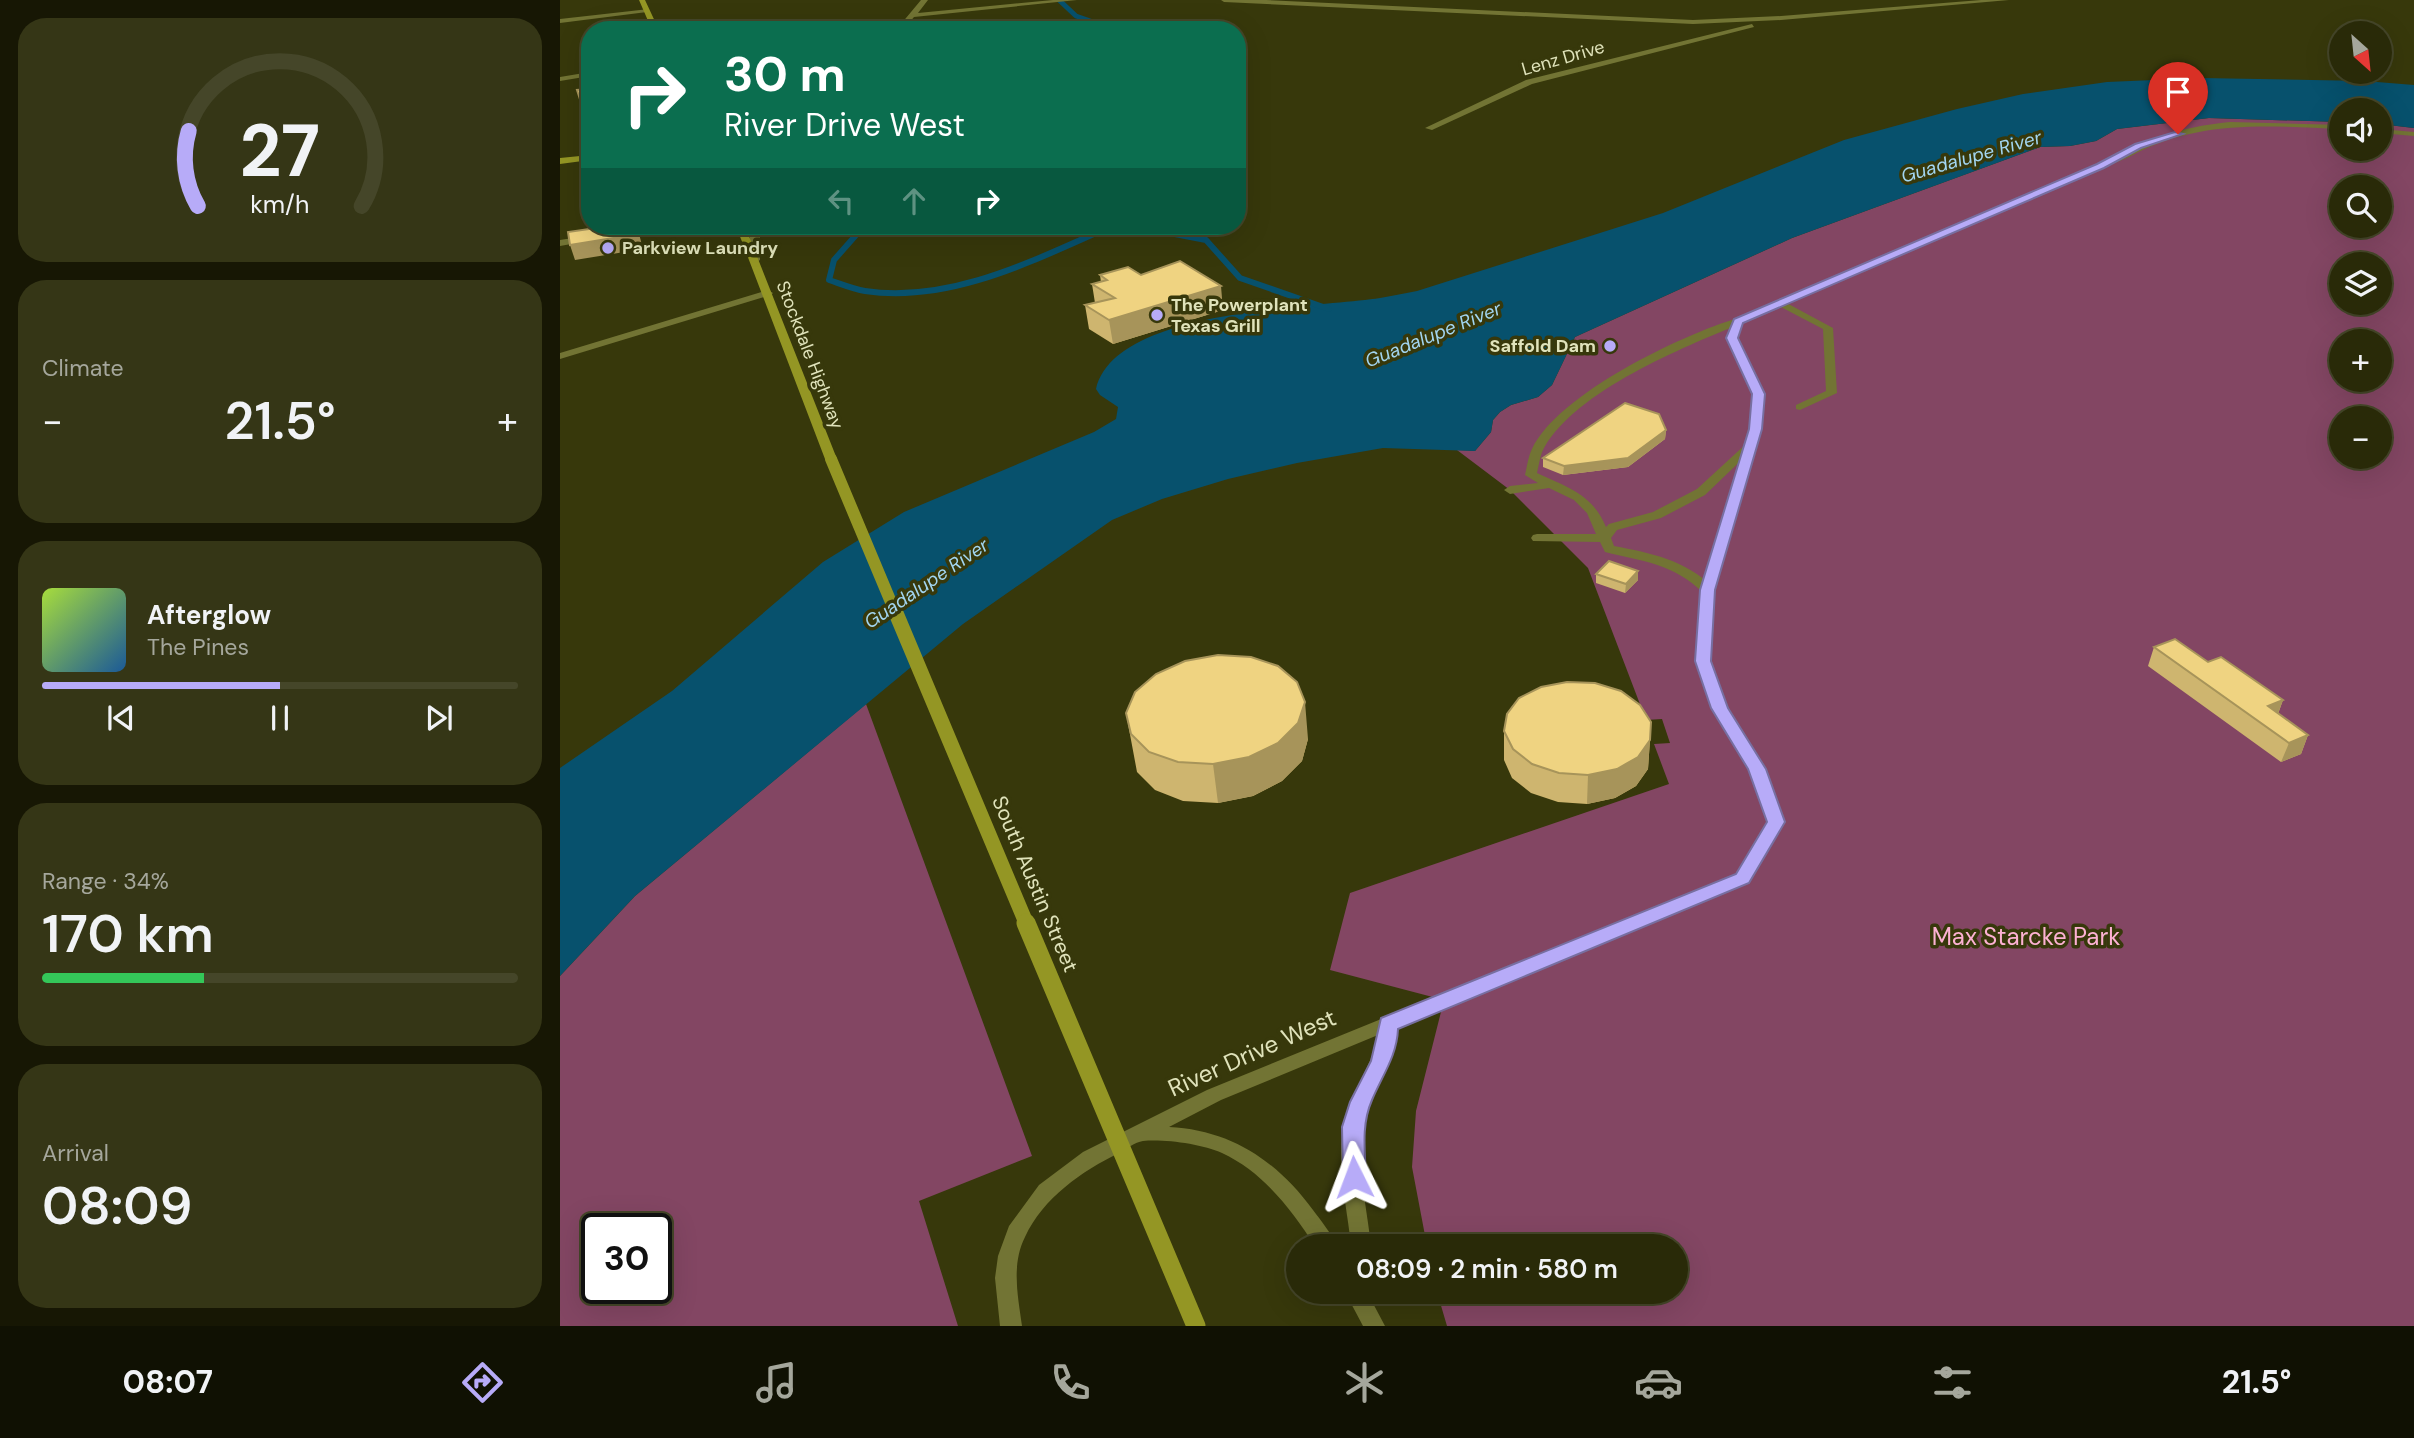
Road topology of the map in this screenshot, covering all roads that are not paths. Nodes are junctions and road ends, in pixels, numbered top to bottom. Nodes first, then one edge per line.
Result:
1 (642, 0) edge
2 (925, 0) edge
3 (1074, 0) edge
4 (1224, 0) edge
5 (1441, 0) edge
6 (2006, 0) edge
7 (647, 10) junction
8 (1433, 10) junction
9 (914, 15) junction
10 (1781, 18) junction
11 (560, 21) edge
12 (652, 21) edge
13 (908, 21) edge
14 (1693, 22) junction
15 (1712, 37) junction
16 (581, 77) edge
17 (560, 79) edge
18 (2329, 127) edge
19 (1429, 128) dead end
20 (2392, 132) edge
21 (2414, 134) edge
22 (581, 158) edge
23 (560, 161) edge
24 (744, 235) edge
25 (755, 235) edge
26 (600, 236) edge
27 (560, 243) edge
28 (755, 260) junction
29 (768, 293) junction
30 (1781, 303) junction
31 (1738, 321) junction
32 (560, 356) edge
33 (1800, 407) dead end
34 (1751, 445) junction
35 (831, 459) joint
36 (1531, 465) junction
37 (1549, 485) junction
38 (1537, 538) dead end
39 (1604, 538) junction
40 (1708, 590) junction
41 (1388, 1024) junction
42 (1139, 1133) junction
43 (1318, 1234) edge
44 (1360, 1234) edge
45 (1012, 1326) edge
46 (1196, 1326) edge

1 - 7 main road
2 - 9 street
3 - 9 street
4 - 8 street
5 - 8 street
6 - 10 street
7 - 11 street
7 - 12 main road
8 - 14 street
9 - 13 street
10 - 14 street
10 - 15 street, Lenz Drive
14 - 15 street
15 - 19 street, Lenz Drive
16 - 17 street
18 - 30 street
20 - 21 street
22 - 23 main road
24 - 28 main road, Stockdale Highway
25 - 28 street
26 - 27 street
28 - 29 main road, Stockdale Highway
29 - 32 street
29 - 35 main road, Stockdale Highway
30 - 31 street
30 - 33 street
31 - 34 street, River Drive West
31 - 36 street
34 - 39 street
34 - 40 street, River Drive West
35 - 46 main road, South Austin Street, bridge
36 - 37 street
36 - 37 street
37 - 39 street
38 - 39 street
39 - 40 street
40 - 41 street, River Drive West
41 - 42 street, River Drive West
41 - 44 street
42 - 43 street
42 - 45 street, River Drive West

